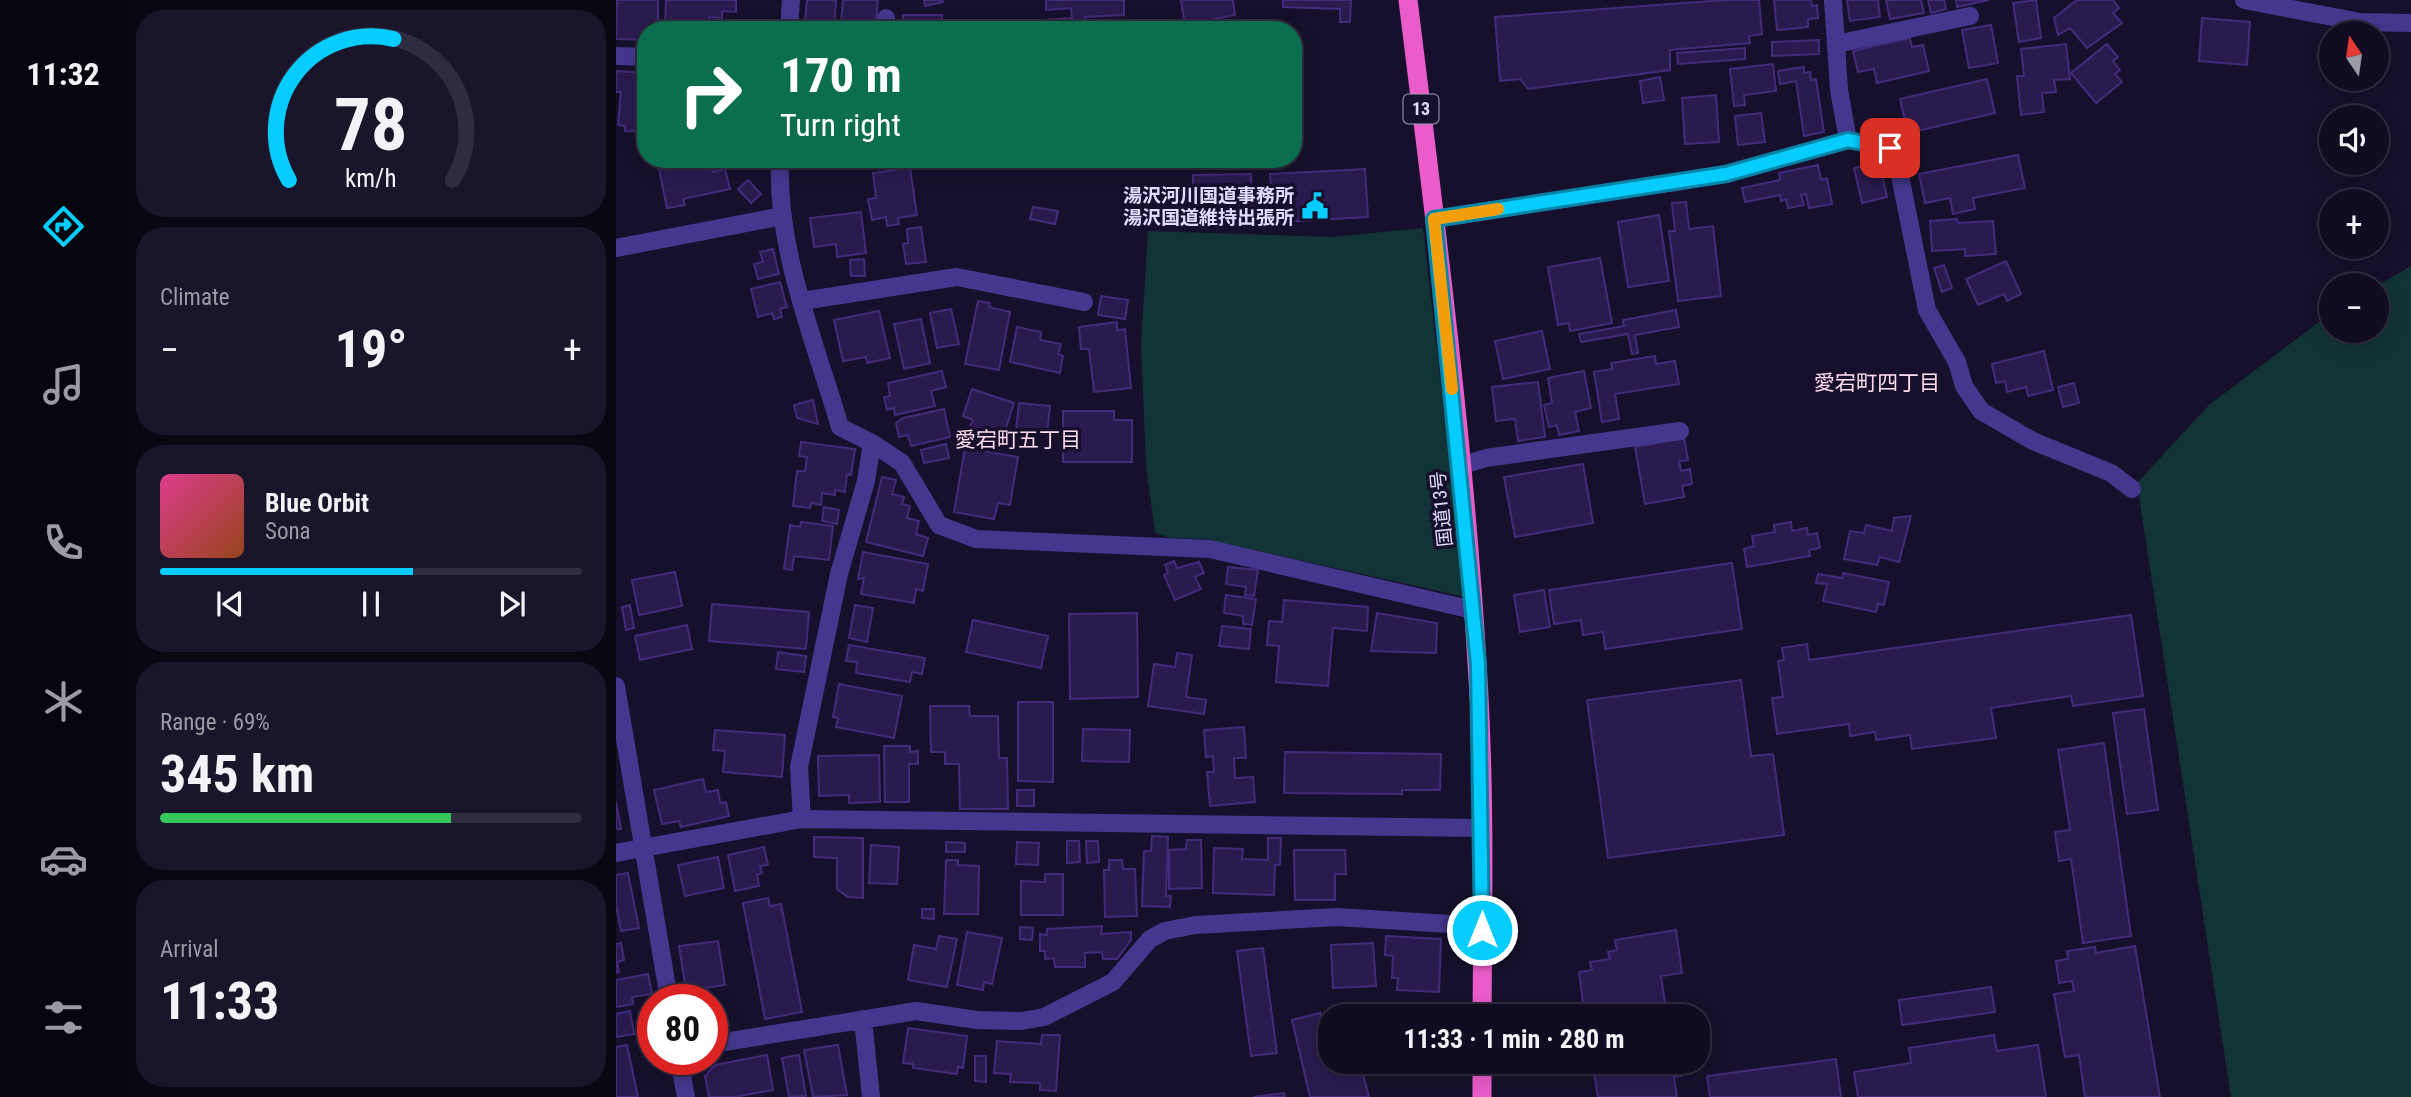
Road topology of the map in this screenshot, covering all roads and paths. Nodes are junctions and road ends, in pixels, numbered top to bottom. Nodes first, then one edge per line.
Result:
1 (791, 0) edge
2 (1408, 0) edge
3 (1833, 0) edge
4 (2244, 0) edge
5 (1969, 16) dead end
6 (790, 21) edge
7 (2411, 23) edge
8 (1836, 44) junction
9 (616, 56) edge
10 (637, 57) edge
11 (1848, 140) junction
12 (780, 168) edge
13 (782, 216) junction
14 (1434, 219) junction
15 (616, 248) edge
16 (802, 301) junction
17 (1084, 302) dead end
18 (1680, 432) dead end
19 (872, 443) junction
20 (1460, 466) junction
21 (2132, 489) dead end
22 (1473, 610) junction
23 (616, 686) edge
24 (802, 819) junction
25 (1482, 828) junction
26 (646, 847) junction
27 (616, 853) edge
28 (1482, 926) junction
29 (668, 984) edge
30 (1482, 1004) edge
31 (863, 1019) junction
32 (728, 1041) edge
33 (1482, 1074) edge
34 (682, 1075) edge
35 (686, 1097) edge
36 (871, 1097) edge
37 (1482, 1097) edge

1 - 6 street
2 - 14 highway, 国道13号 / 13
3 - 8 street
4 - 7 street
5 - 8 street
8 - 11 street
9 - 10 street
11 - 14 street
11 - 21 street
12 - 13 street
13 - 15 street
13 - 16 street
14 - 20 highway, 国道13号 / 13
16 - 17 street
16 - 19 street
18 - 20 street
19 - 22 street
19 - 24 street
20 - 22 highway, 国道13号 / 13
22 - 25 highway, 国道13号 / 13
23 - 26 street
24 - 25 street
24 - 26 street
25 - 28 highway, 国道13号 / 13
26 - 27 street
26 - 29 street
28 - 30 highway, 国道13号 / 13
28 - 31 street
31 - 32 street
31 - 36 street
33 - 37 highway
34 - 35 street

